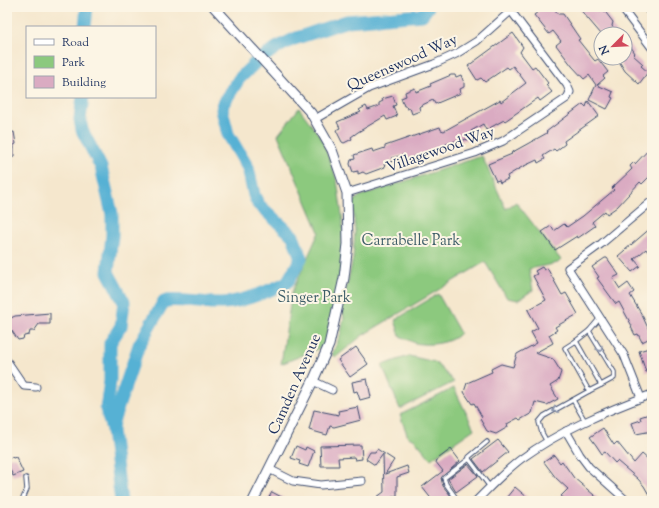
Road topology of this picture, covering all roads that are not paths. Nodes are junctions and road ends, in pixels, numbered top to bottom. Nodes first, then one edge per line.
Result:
1 (214, 7) edge
2 (621, 7) edge
3 (513, 9) edge
4 (652, 48) edge
5 (315, 119) junction
6 (347, 193) junction
7 (652, 201) edge
8 (601, 318) junction
9 (589, 331) junction
10 (576, 341) junction
11 (7, 361) edge
12 (313, 382) junction
13 (600, 385) junction
14 (36, 387) dead end
15 (332, 390) dead end
16 (589, 392) junction
17 (652, 394) edge
18 (641, 398) junction
19 (573, 400) junction
20 (585, 421) junction
21 (566, 432) junction
22 (487, 442) dead end
23 (548, 442) junction
24 (469, 460) junction
25 (269, 469) junction
26 (26, 478) dead end
27 (362, 481) dead end
28 (490, 487) junction
29 (456, 498) dead end
30 (22, 501) edge
31 (253, 501) edge
32 (477, 501) edge
33 (627, 501) edge

1 - 5 street, Camden Avenue
2 - 4 street
3 - 5 street, Queenswood Way
3 - 6 street, Villagewood Way
5 - 6 street, Camden Avenue
6 - 12 street, Camden Avenue
7 - 8 street
8 - 9 lane
8 - 18 street
9 - 10 lane
9 -> 13 lane
10 - 13 lane
10 - 16 lane
11 - 14 street
12 - 15 street
12 - 25 street, Camden Avenue
13 - 16 lane
16 - 19 lane
17 - 18 street
18 - 20 street
19 - 20 lane
19 -> 23 lane
20 - 21 street
21 - 23 street
21 - 33 street
22 - 24 lane
23 - 28 street
24 - 28 lane
24 - 29 lane
25 - 27 street
25 - 31 street, Camden Avenue
26 - 30 lane
28 - 32 street

